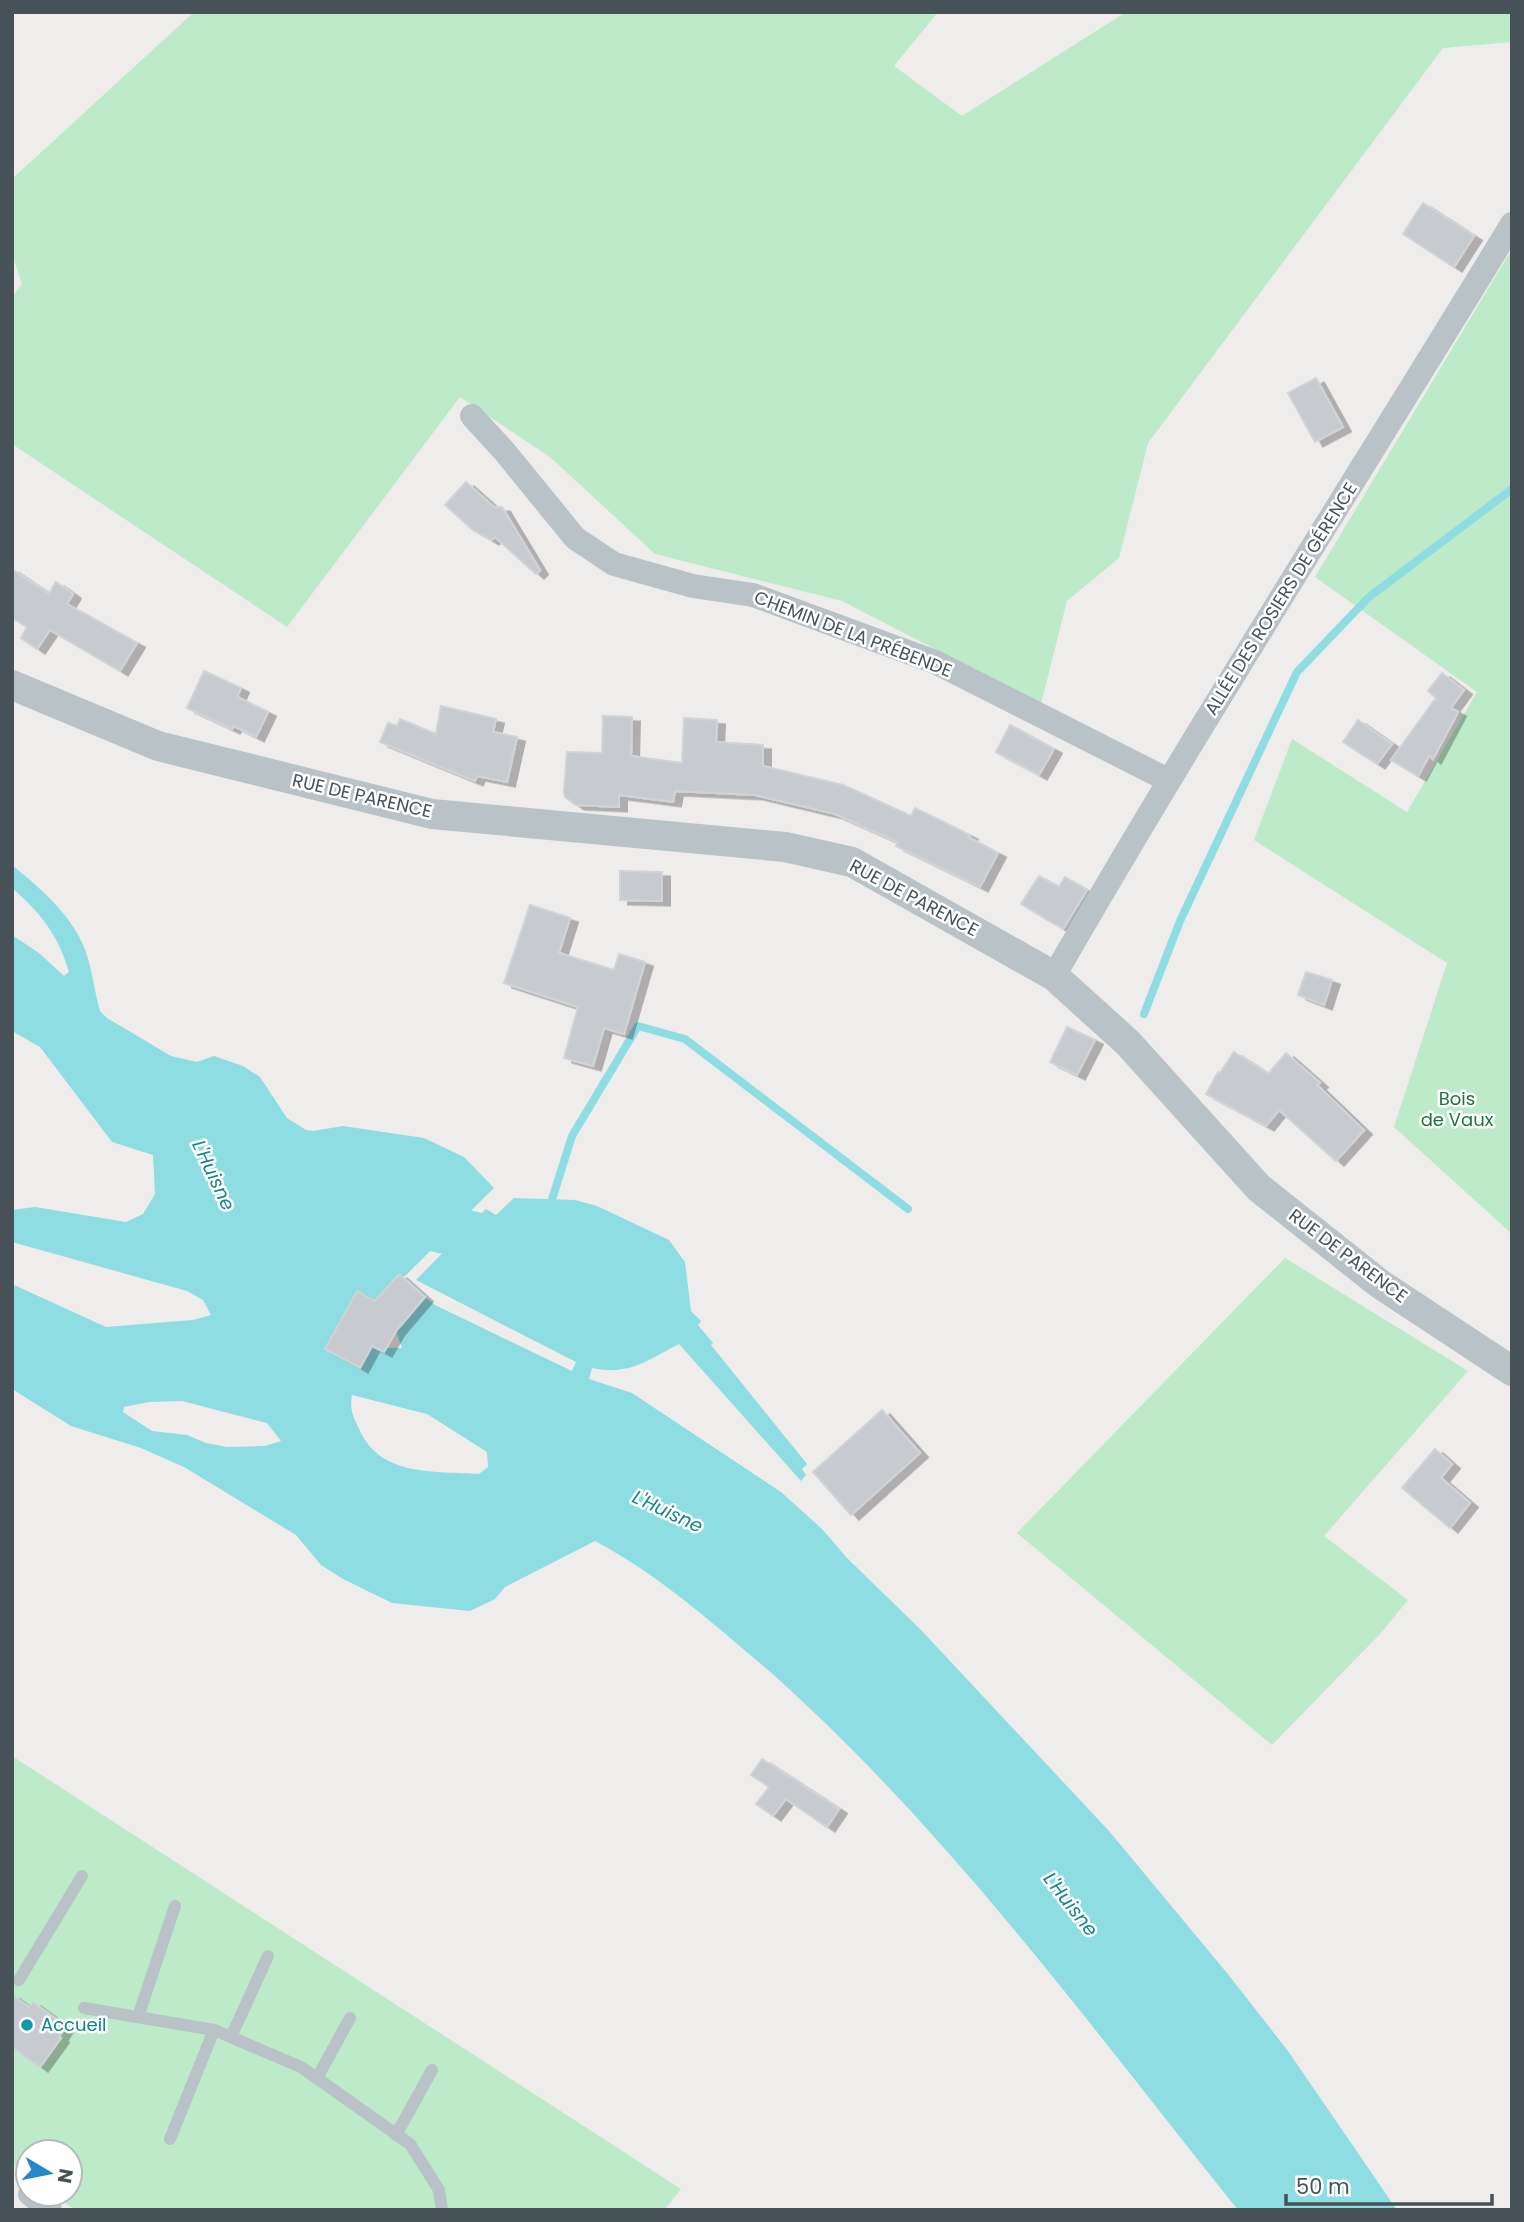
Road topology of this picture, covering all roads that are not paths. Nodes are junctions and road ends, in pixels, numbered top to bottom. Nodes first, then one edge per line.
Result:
1 (1512, 224) edge
2 (471, 416) dead end
3 (12, 685) edge
4 (1168, 780) junction
5 (1054, 976) junction
6 (1512, 1371) edge
7 (82, 1876) dead end
8 (175, 1906) dead end
9 (268, 1956) dead end
10 (19, 1980) dead end
11 (84, 2008) dead end
12 (138, 2017) junction
13 (351, 2018) dead end
14 (214, 2030) junction
15 (231, 2037) junction
16 (432, 2070) dead end
17 (317, 2078) junction
18 (396, 2135) junction
19 (170, 2139) dead end
20 (442, 2210) edge

1 - 4 street, ALLÉE DES ROSIERS DE GÉRENCE
2 - 4 street, CHEMIN DE LA PRÉBENDE
3 - 5 street, RUE DE PARENCE
4 - 5 street, ALLÉE DES ROSIERS DE GÉRENCE
5 - 6 street, RUE DE PARENCE
7 - 10 lane
8 - 12 lane
9 - 15 lane
11 - 12 lane
12 - 14 lane
13 - 17 lane
14 - 15 lane
14 - 19 lane
15 - 17 lane
16 - 18 lane
17 - 18 lane
18 - 20 lane

